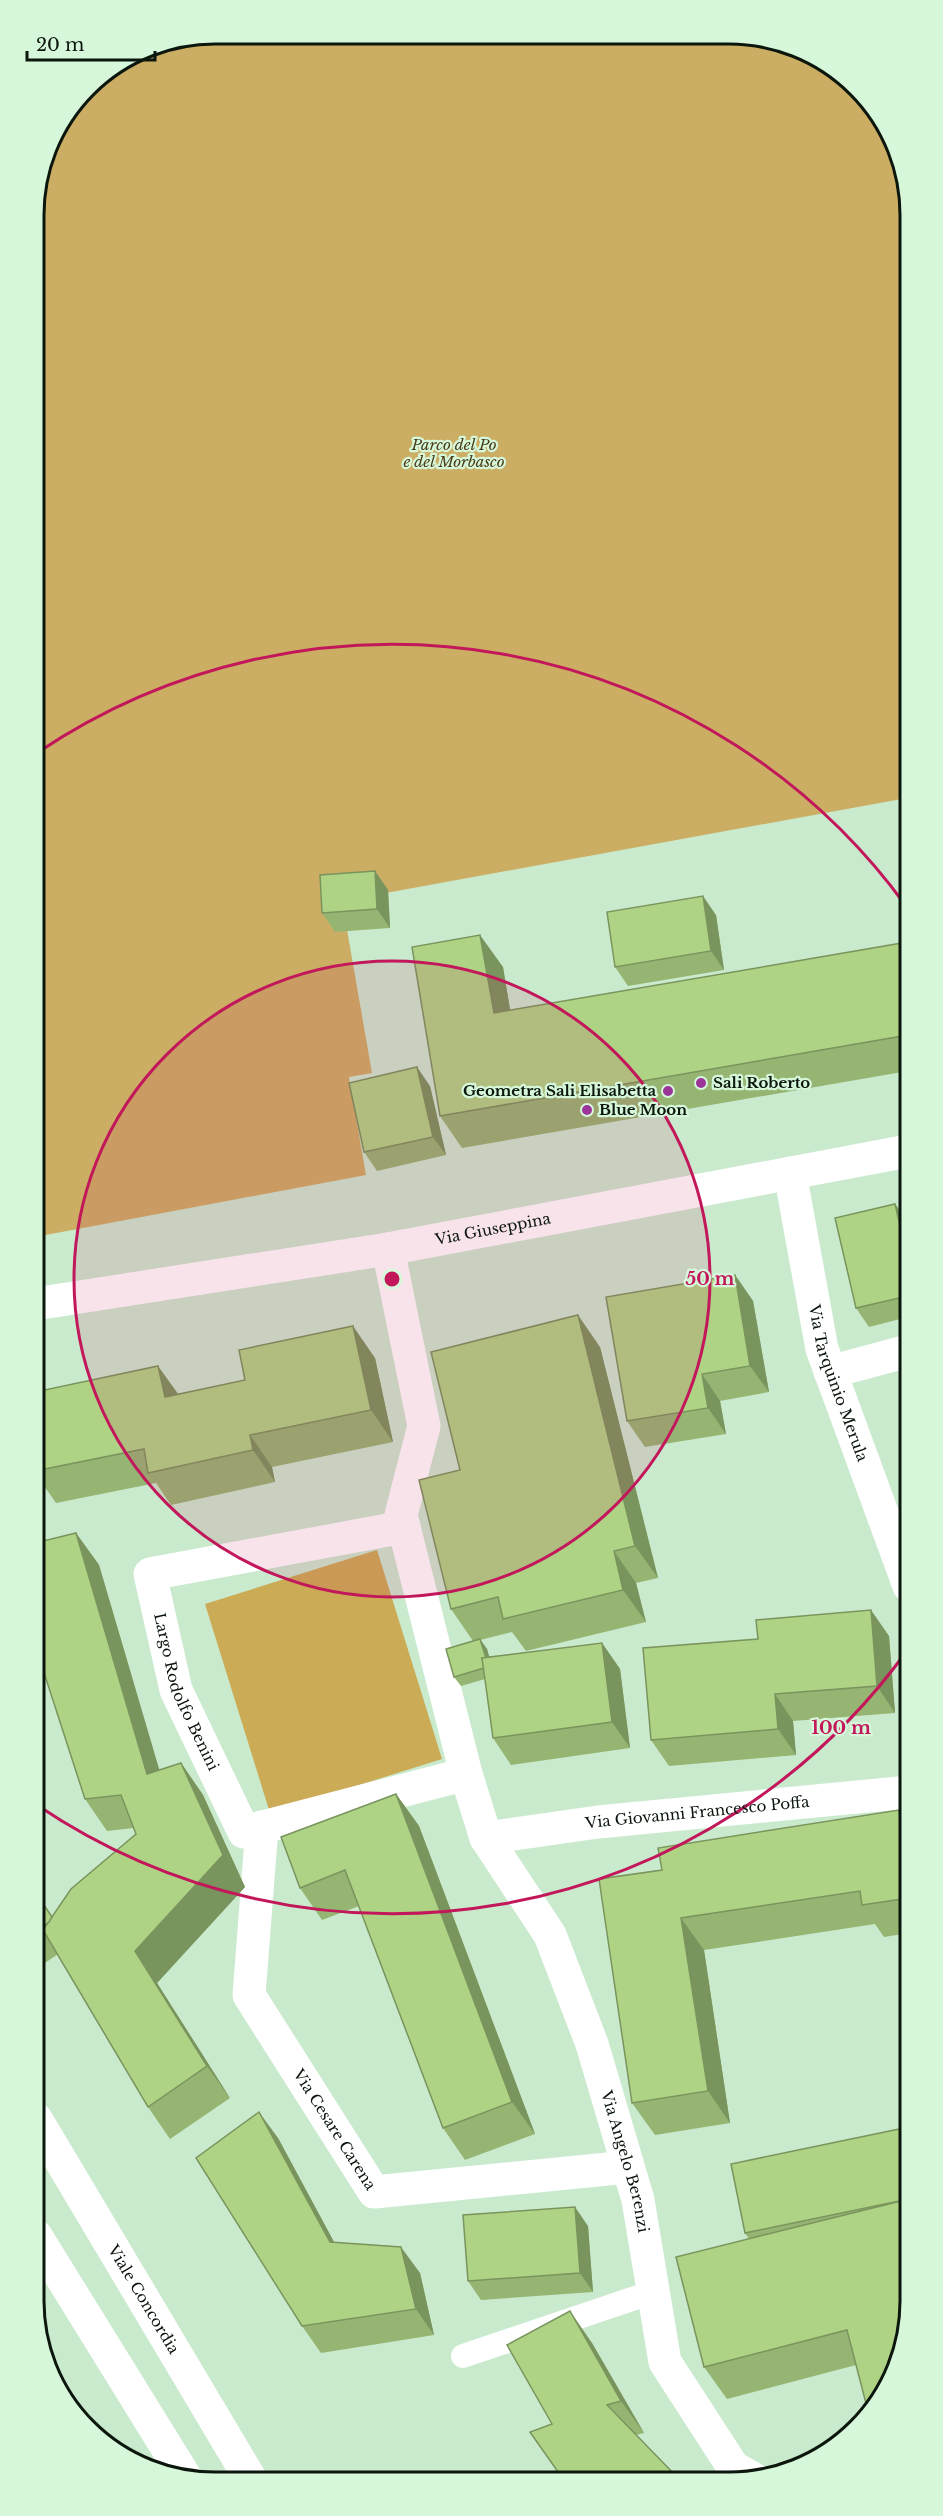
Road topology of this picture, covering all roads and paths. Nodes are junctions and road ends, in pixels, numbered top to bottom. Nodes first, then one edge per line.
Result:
1 (900, 1153) edge
2 (790, 1173) junction
3 (388, 1249) junction
4 (74, 1299) junction
5 (43, 1303) edge
6 (43, 1313) edge
7 (899, 1353) edge
8 (830, 1372) junction
9 (404, 1527) junction
10 (899, 1561) edge
11 (466, 1774) junction
12 (899, 1793) edge
13 (262, 1827) junction
14 (486, 1838) junction
15 (43, 2131) edge
16 (628, 2167) junction
17 (43, 2247) edge
18 (653, 2292) junction
19 (463, 2356) dead end
20 (180, 2469) edge
21 (246, 2472) edge
22 (741, 2472) edge

1 - 2 street, Via Giuseppina
2 - 3 street, Via Giuseppina
2 - 8 street, Via Tarquinio Merula
3 - 4 street, Via Giuseppina
3 - 9 street
4 - 5 street, Via Giuseppina
4 - 6 street, Via Giuseppina
7 - 8 street
8 - 10 street, Via Tarquinio Merula
9 - 11 street
9 - 13 street, Largo Rodolfo Benini
11 - 13 street, Largo Rodolfo Benini
11 - 14 street
12 - 14 street, Via Giovanni Francesco Poffa
13 - 16 street, Via Cesare Carena
14 - 16 street, Via Angelo Berenzi
15 - 21 street, Viale Concordia
16 - 18 street, Via Angelo Berenzi
17 - 20 street
18 - 19 lane
18 - 22 street, Via Angelo Berenzi

